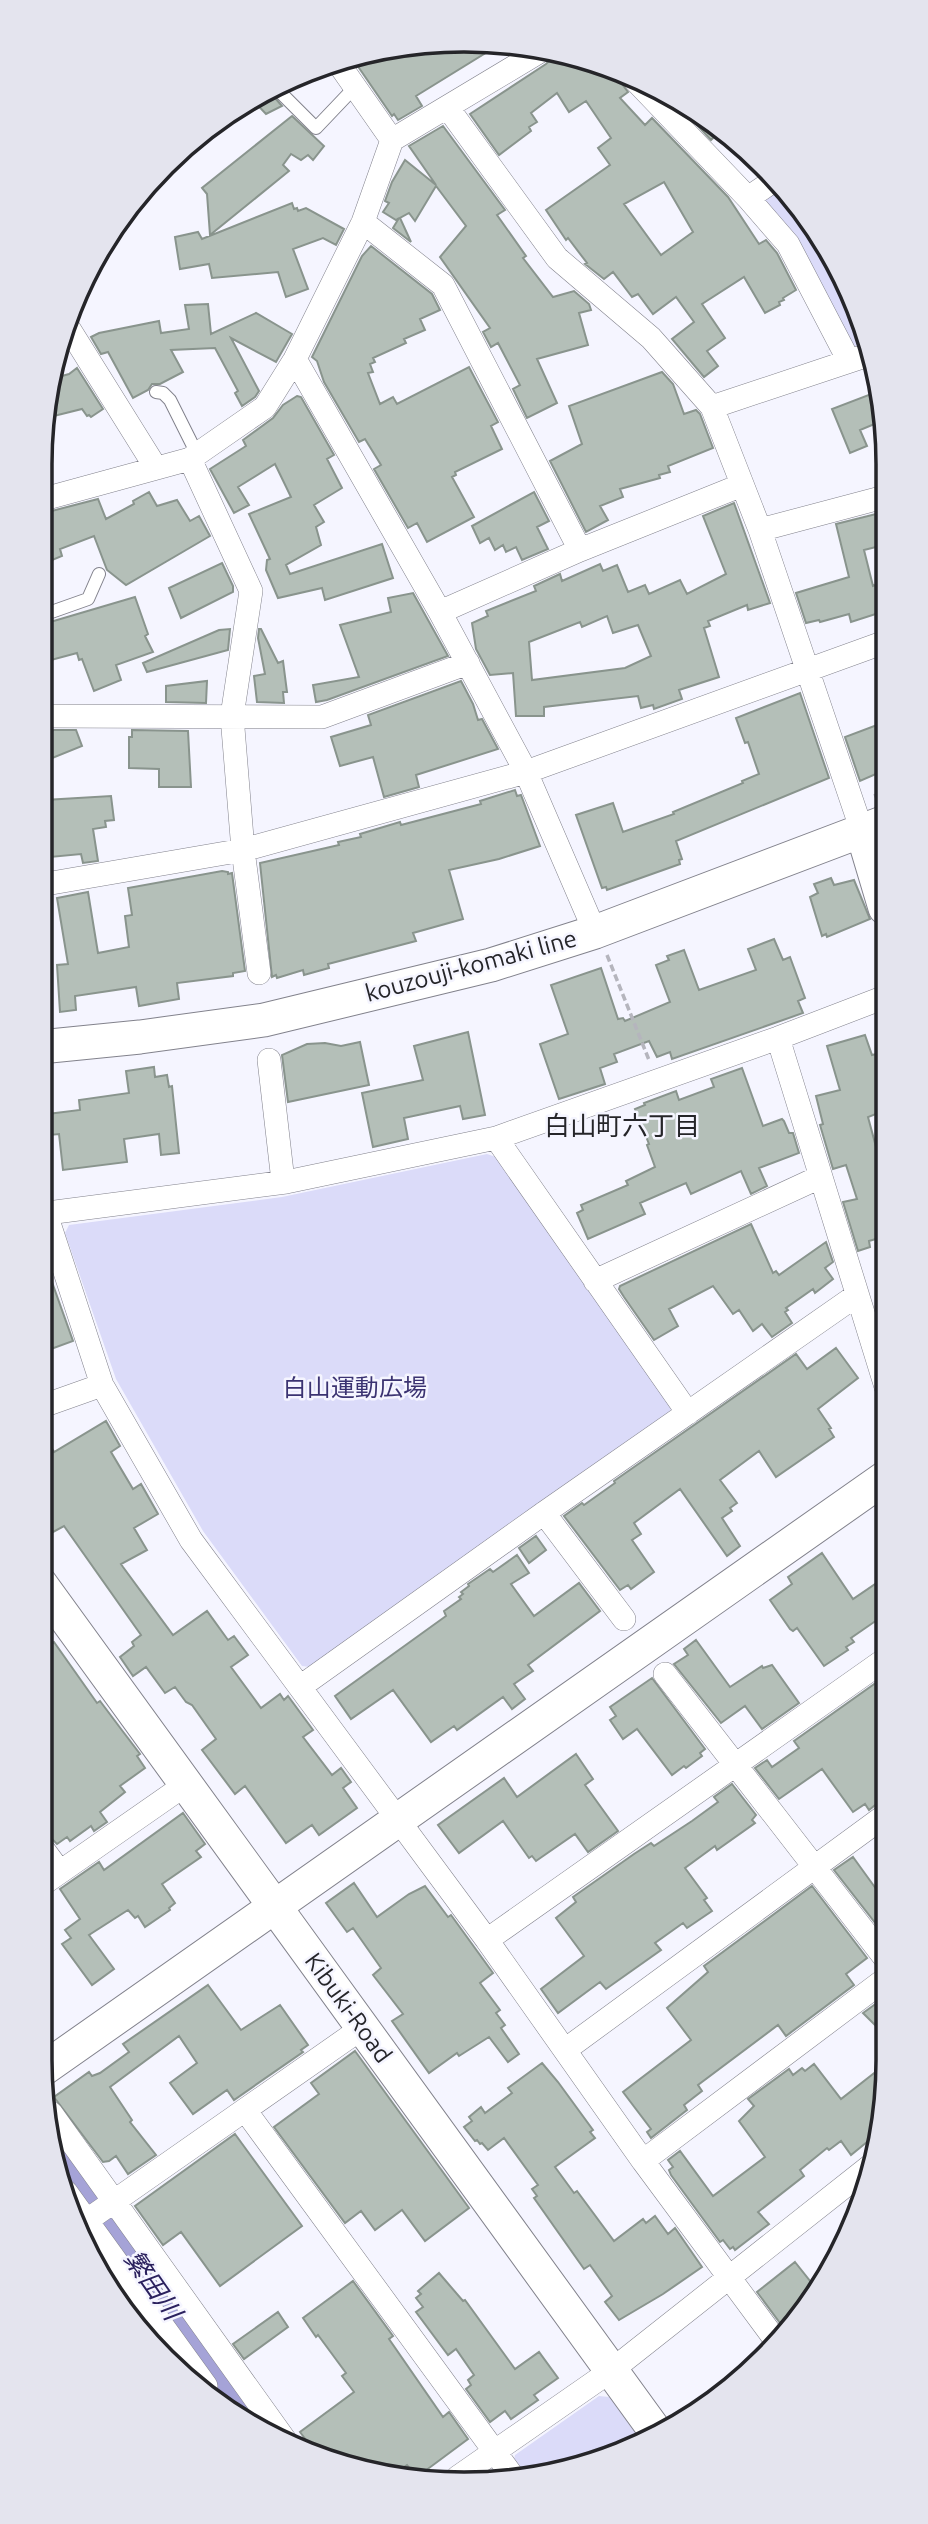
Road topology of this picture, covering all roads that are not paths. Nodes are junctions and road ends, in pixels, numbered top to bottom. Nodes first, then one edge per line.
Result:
1 (530, 58) edge
2 (344, 71) edge
3 (355, 87) junction
4 (283, 95) edge
5 (653, 99) edge
6 (449, 108) junction
7 (392, 140) junction
8 (766, 186) edge
9 (748, 198) junction
10 (363, 222) junction
11 (72, 339) edge
12 (858, 358) edge
13 (295, 359) junction
14 (156, 392) dead end
15 (712, 407) junction
16 (193, 457) junction
17 (156, 468) junction
18 (742, 485) junction
19 (52, 497) edge
20 (876, 499) edge
21 (760, 530) junction
22 (580, 550) junction
23 (99, 574) dead end
24 (52, 612) edge
25 (440, 612) junction
26 (876, 645) edge
27 (468, 663) junction
28 (807, 670) junction
29 (52, 716) edge
30 (232, 716) junction
31 (526, 772) junction
32 (866, 819) edge
33 (243, 850) junction
34 (876, 866) edge
35 (52, 883) edge
36 (601, 944) junction
37 (259, 973) dead end
38 (876, 1000) edge
39 (778, 1038) junction
40 (52, 1046) edge
41 (269, 1060) dead end
42 (496, 1138) junction
43 (820, 1177) junction
44 (283, 1181) junction
45 (52, 1213) edge
46 (52, 1240) edge
47 (595, 1281) junction
48 (857, 1295) junction
49 (876, 1355) edge
50 (102, 1385) junction
51 (52, 1402) edge
52 (688, 1413) junction
53 (876, 1484) edge
54 (544, 1513) junction
55 (52, 1600) edge
56 (625, 1619) dead end
57 (876, 1666) edge
58 (665, 1674) dead end
59 (300, 1687) junction
60 (736, 1764) junction
61 (185, 1785) junction
62 (399, 1821) junction
63 (876, 1822) edge
64 (52, 1861) edge
65 (815, 1867) junction
66 (60, 1872) junction
67 (52, 1878) edge
68 (276, 1908) junction
69 (487, 1940) junction
70 (876, 1946) edge
71 (876, 1986) edge
72 (362, 2028) junction
73 (565, 2050) junction
74 (52, 2063) edge
75 (245, 2110) junction
76 (57, 2122) edge
77 (643, 2161) junction
78 (859, 2175) edge
79 (113, 2203) junction
80 (86, 2222) edge
81 (90, 2232) edge
82 (728, 2277) junction
83 (771, 2334) edge
84 (191, 2367) edge
85 (612, 2370) junction
86 (275, 2425) edge
87 (652, 2426) edge
88 (495, 2451) junction
89 (508, 2469) edge
90 (465, 2472) edge

1 - 6 street
2 - 3 street
3 - 4 lane
3 - 7 street
5 - 9 street
6 - 7 street
6 - 15 street
7 - 10 street
8 - 9 street
9 - 12 street
10 - 13 street
10 - 22 street
11 - 17 street
12 - 15 street
13 - 16 street
13 - 25 street
14 - 16 lane
15 - 18 street
16 - 17 street
16 - 30 street
17 - 19 street
18 - 21 street
18 - 22 street
20 - 21 street
21 - 28 street
22 - 25 street
23 - 24 lane
25 - 27 street
26 - 28 street
27 - 30 street
27 - 31 street
28 - 31 street
28 - 32 street
29 - 30 street
30 - 33 street
31 - 33 street
31 - 36 street
32 - 34 street
32 - 36 street, kouzouji-komaki line
33 - 35 street
33 - 37 street
36 - 40 street, kouzouji-komaki line
38 - 39 street
39 - 42 street
39 - 43 street
41 - 44 street
42 - 44 street
42 - 47 street
43 - 47 street
43 - 48 street
44 - 45 street
46 - 50 street
47 - 52 street
48 - 49 street
48 - 52 street
50 - 51 street
50 - 59 street
52 - 54 street
53 - 62 street
54 - 56 street
54 - 59 street
55 - 61 street, Kibuki-Road
57 - 60 street
58 - 60 street
59 - 62 street
60 - 65 street
60 - 69 street
61 - 66 street
61 - 68 street, Kibuki-Road
62 - 68 street
62 - 69 street
63 - 65 street
64 - 66 street
65 - 70 street
65 - 73 street
66 - 67 street
68 - 72 street, Kibuki-Road
68 - 74 street
69 - 73 street
71 - 77 street
72 - 75 street
72 - 85 street, Kibuki-Road
73 - 77 street
75 - 79 street
75 - 88 street
76 - 79 street
77 - 82 street
78 - 82 street
79 - 80 street
79 - 86 street
81 - 84 street
82 - 83 street
82 - 85 street
85 - 87 street, Kibuki-Road
85 - 88 street
88 - 89 street
88 - 90 street

